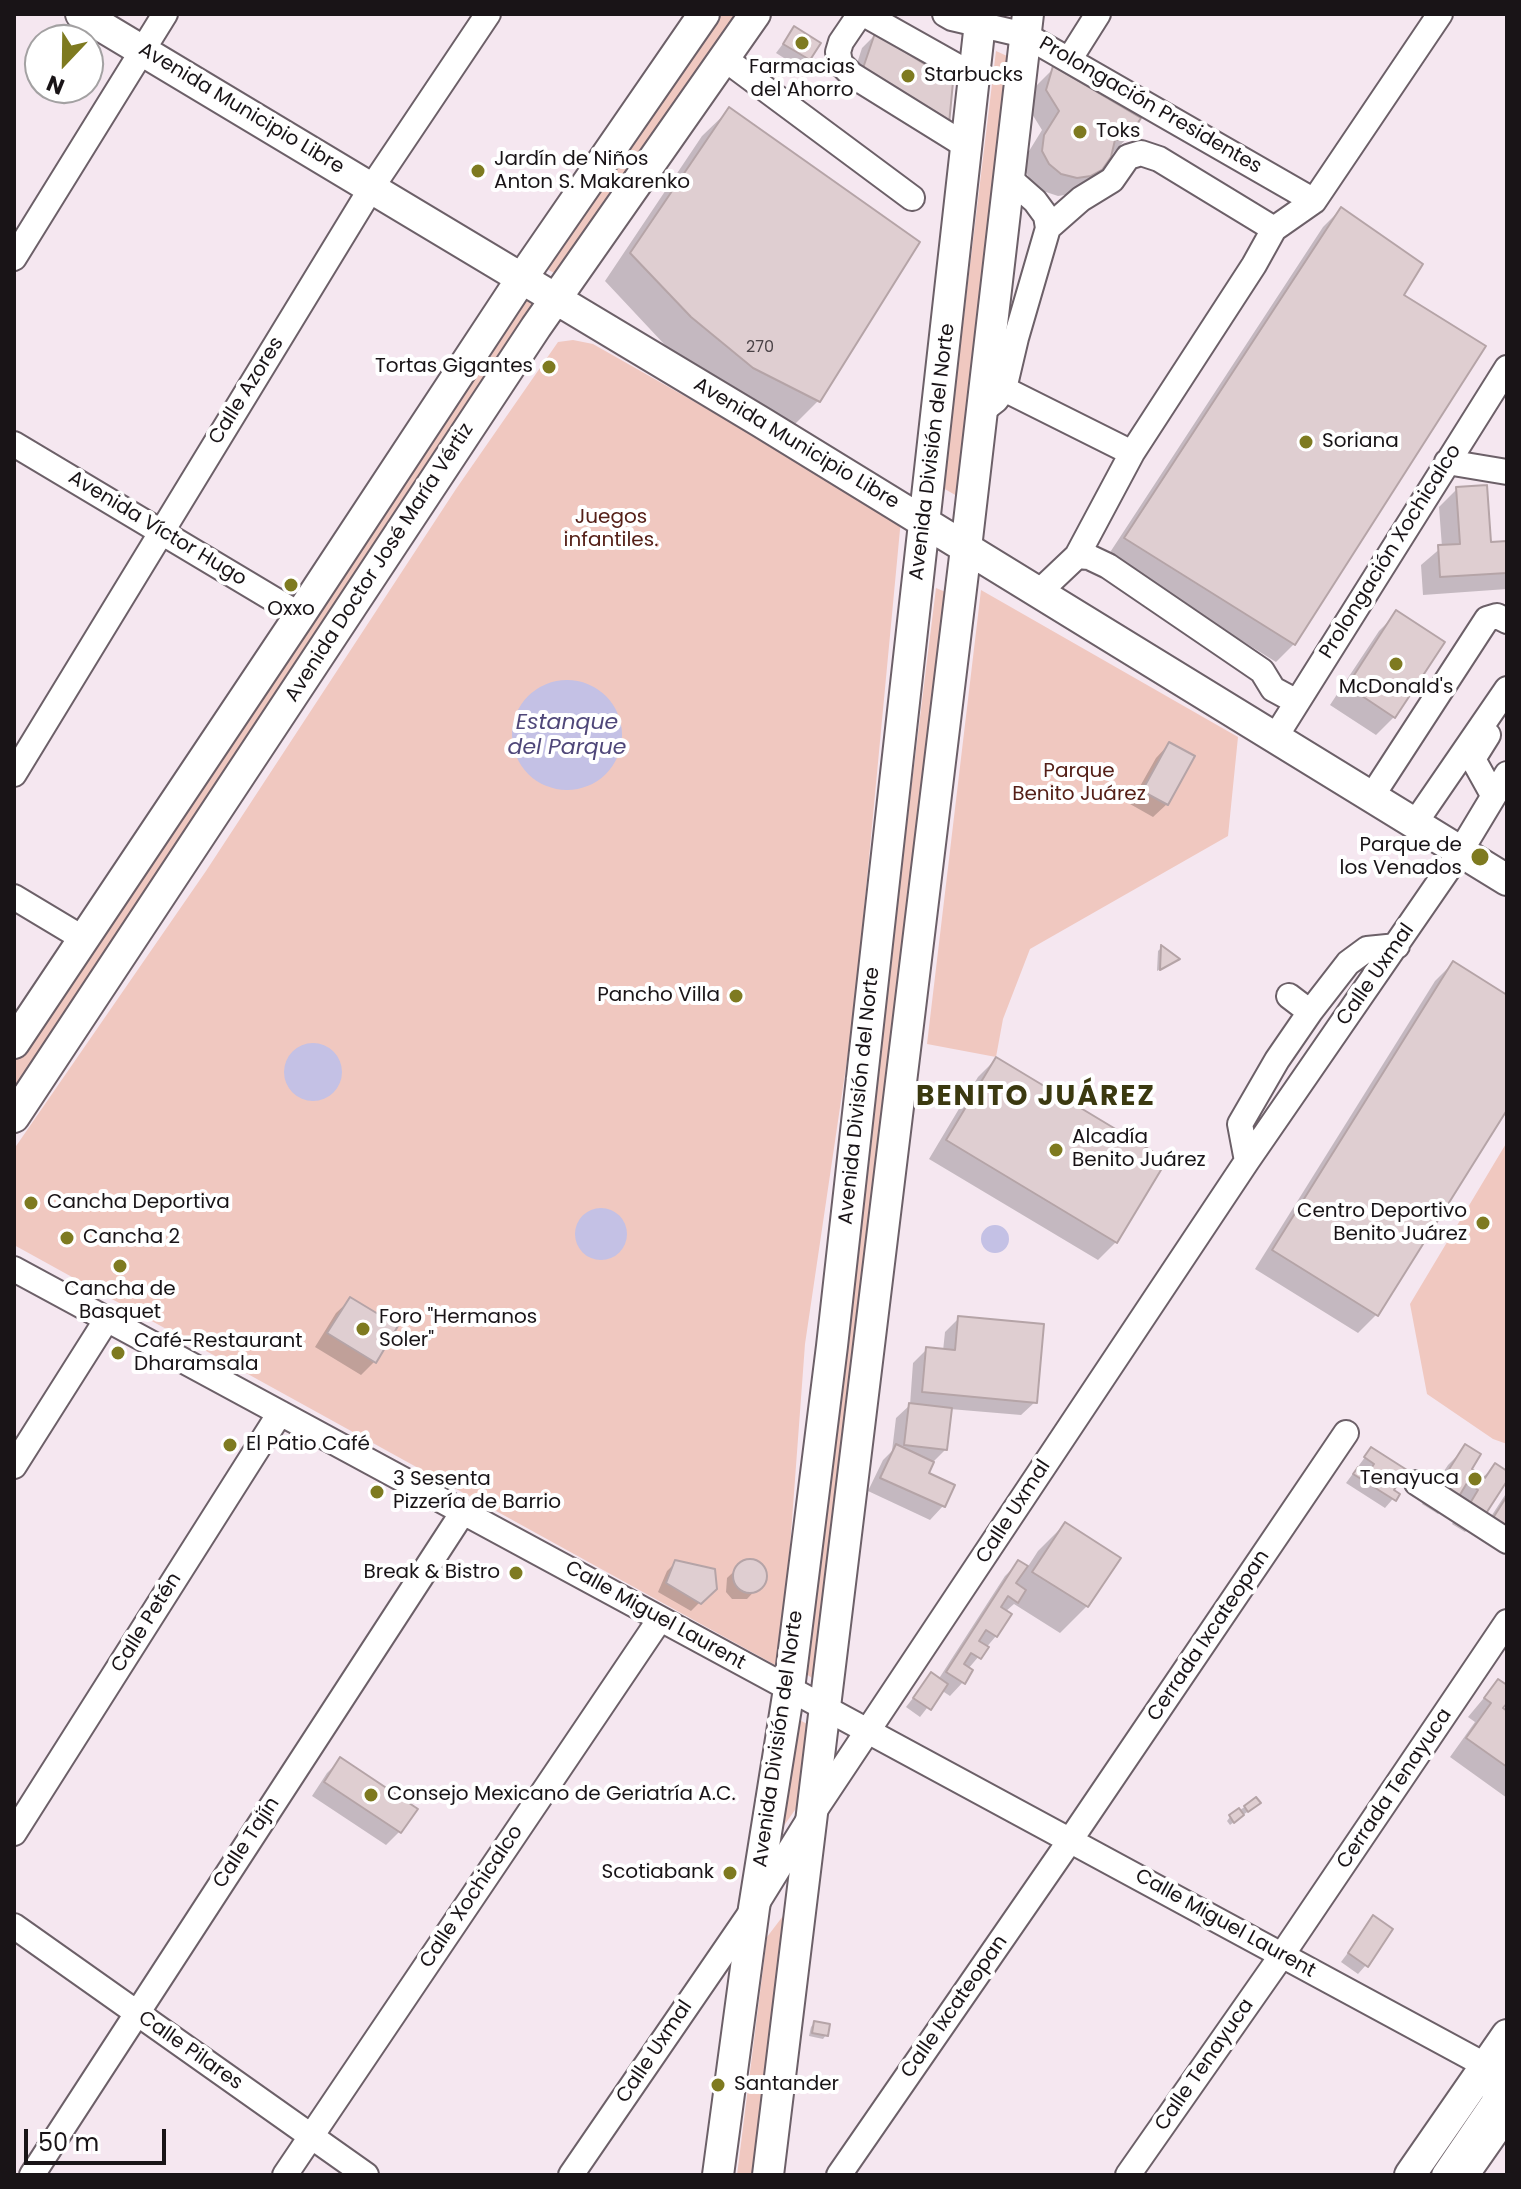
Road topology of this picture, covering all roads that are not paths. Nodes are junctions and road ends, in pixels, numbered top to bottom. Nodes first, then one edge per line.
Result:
1 (81, 14) edge
2 (165, 14) edge
3 (488, 14) edge
4 (704, 14) edge
5 (755, 14) edge
6 (862, 14) edge
7 (945, 14) edge
8 (1098, 14) edge
9 (1440, 14) edge
10 (981, 19) edge
11 (1027, 24) edge
12 (143, 51) junction
13 (725, 59) junction
14 (1069, 60) junction
15 (976, 77) junction
16 (968, 147) junction
17 (1010, 179) junction
18 (372, 187) junction
19 (912, 198) dead end
20 (1314, 201) junction
21 (1048, 228) junction
22 (1274, 229) junction
23 (14, 258) edge
24 (522, 278) junction
25 (556, 298) junction
26 (1507, 368) edge
27 (1004, 389) junction
28 (982, 411) junction
29 (14, 444) edge
30 (1132, 453) junction
31 (1447, 462) junction
32 (1507, 472) edge
33 (925, 522) junction
34 (161, 530) junction
35 (966, 548) junction
36 (1077, 556) junction
37 (1039, 592) junction
38 (300, 615) junction
39 (1507, 621) edge
40 (1507, 689) edge
41 (1301, 695) junction
42 (1507, 706) edge
43 (1276, 736) junction
44 (1467, 758) junction
45 (14, 774) edge
46 (1507, 774) edge
47 (1493, 795) junction
48 (1372, 796) junction
49 (1415, 823) junction
50 (1460, 852) junction
51 (1507, 880) edge
52 (14, 897) edge
53 (84, 939) junction
54 (1397, 946) junction
55 (1289, 996) dead end
56 (1310, 1012) junction
57 (14, 1043) edge
58 (14, 1117) edge
59 (1247, 1161) junction
60 (14, 1269) edge
61 (107, 1319) junction
62 (280, 1413) junction
63 (1346, 1433) dead end
64 (14, 1466) edge
65 (1417, 1483) dead end
66 (463, 1512) junction
67 (1507, 1541) edge
68 (660, 1619) junction
69 (1507, 1622) edge
70 (789, 1689) junction
71 (826, 1708) junction
72 (869, 1732) junction
73 (811, 1816) junction
74 (14, 1833) edge
75 (1071, 1839) junction
76 (754, 1908) junction
77 (14, 1926) edge
78 (1282, 1955) junction
79 (136, 2012) junction
80 (1507, 2035) edge
81 (1501, 2071) edge
82 (1507, 2112) edge
83 (310, 2136) junction
84 (32, 2175) edge
85 (285, 2175) edge
86 (366, 2175) edge
87 (571, 2175) edge
88 (718, 2175) edge
89 (768, 2175) edge
90 (839, 2175) edge
91 (1128, 2175) edge
92 (1410, 2175) edge
93 (1419, 2175) edge
94 (1444, 2175) edge
95 (1463, 2175) edge

1 - 12 main road, Avenida Municipio Libre
2 - 12 street
3 - 18 street, Calle Azores
4 - 24 main road, Avenida Doctor José María Vértiz
5 - 13 main road, Avenida Doctor José María Vértiz
6 - 15 street
6 - 16 street
7 - 10 street, Prolongación Presidentes
8 - 14 street
9 - 20 street
10 - 11 street, Prolongación Presidentes
10 - 15 main road, Avenida División del Norte
11 - 14 street, Prolongación Presidentes
11 - 17 main road, Avenida División del Norte
12 - 18 main road, Avenida Municipio Libre
12 - 23 street
13 - 19 street
13 - 25 main road, Avenida Doctor José María Vértiz
14 - 20 street, Prolongación Presidentes
15 - 16 main road, Avenida División del Norte
16 - 33 main road, Avenida División del Norte
17 - 21 street
17 - 28 main road, Avenida División del Norte
18 - 24 main road, Avenida Municipio Libre
18 - 34 street, Calle Azores
20 - 22 street
21 - 22 street
21 - 27 street
22 - 30 street
24 - 25 main road, Avenida Municipio Libre
24 - 38 main road, Avenida Doctor José María Vértiz
25 - 33 main road, Avenida Municipio Libre
25 - 58 main road, Avenida Doctor José María Vértiz
26 - 31 street, Prolongación Xochicalco
27 - 28 street
27 - 30 street
28 - 35 main road, Avenida División del Norte
29 - 34 street, Avenida Víctor Hugo
30 - 36 street
31 - 32 street
31 - 41 street, Prolongación Xochicalco
33 - 35 main road, Avenida Municipio Libre
33 - 70 main road, Avenida División del Norte
34 - 38 street, Avenida Víctor Hugo
34 - 45 street, Calle Azores
35 - 37 main road, Avenida Municipio Libre
35 - 71 main road, Avenida División del Norte
36 - 37 street
36 - 41 street
37 - 43 main road, Avenida Municipio Libre
38 - 53 main road, Avenida Doctor José María Vértiz
39 - 48 street
40 - 44 street
41 - 43 street, Prolongación Xochicalco
42 - 44 street
43 - 48 main road, Avenida Municipio Libre
44 - 47 street
44 - 49 street
46 - 47 street, Calle Uxmal
47 - 50 street, Calle Uxmal
48 - 49 main road, Avenida Municipio Libre
49 - 50 main road, Avenida Municipio Libre
50 - 51 main road, Avenida Municipio Libre
50 - 54 street, Calle Uxmal
52 - 53 street
53 - 57 main road, Avenida Doctor José María Vértiz
54 - 56 street
54 - 59 street, Calle Uxmal
55 - 56 street
56 - 59 street
59 - 72 street, Calle Uxmal
60 - 61 street, Calle Miguel Laurent
61 - 62 street, Calle Miguel Laurent
61 - 64 street
62 - 66 street, Calle Miguel Laurent
62 - 74 street, Calle Petén
63 - 75 street, Cerrada Ixcateopan
65 - 67 street
66 - 68 street, Calle Miguel Laurent
66 - 79 street, Calle Tajín
68 - 70 street, Calle Miguel Laurent
68 - 83 street, Calle Xochicalco
69 - 78 street, Cerrada Tenayuca
70 - 71 street, Calle Miguel Laurent
70 - 76 main road, Avenida División del Norte
71 - 72 street, Calle Miguel Laurent
71 - 73 main road, Avenida División del Norte
72 - 73 street, Calle Uxmal
72 - 75 street, Calle Miguel Laurent
73 - 76 street, Calle Uxmal
73 - 89 main road, Avenida División del Norte
75 - 78 street, Calle Miguel Laurent
75 - 90 street, Calle Ixcateopan
76 - 87 street, Calle Uxmal
76 - 88 main road, Avenida División del Norte
77 - 79 street, Calle Pilares
78 - 81 street, Calle Miguel Laurent
78 - 91 street, Calle Tenayuca
79 - 83 street, Calle Pilares
79 - 84 street, Calle Tajín
80 - 81 main road
81 - 92 main road
81 - 93 street
81 - 94 street
82 - 95 main road
83 - 85 street, Calle Xochicalco
83 - 86 street, Calle Pilares

